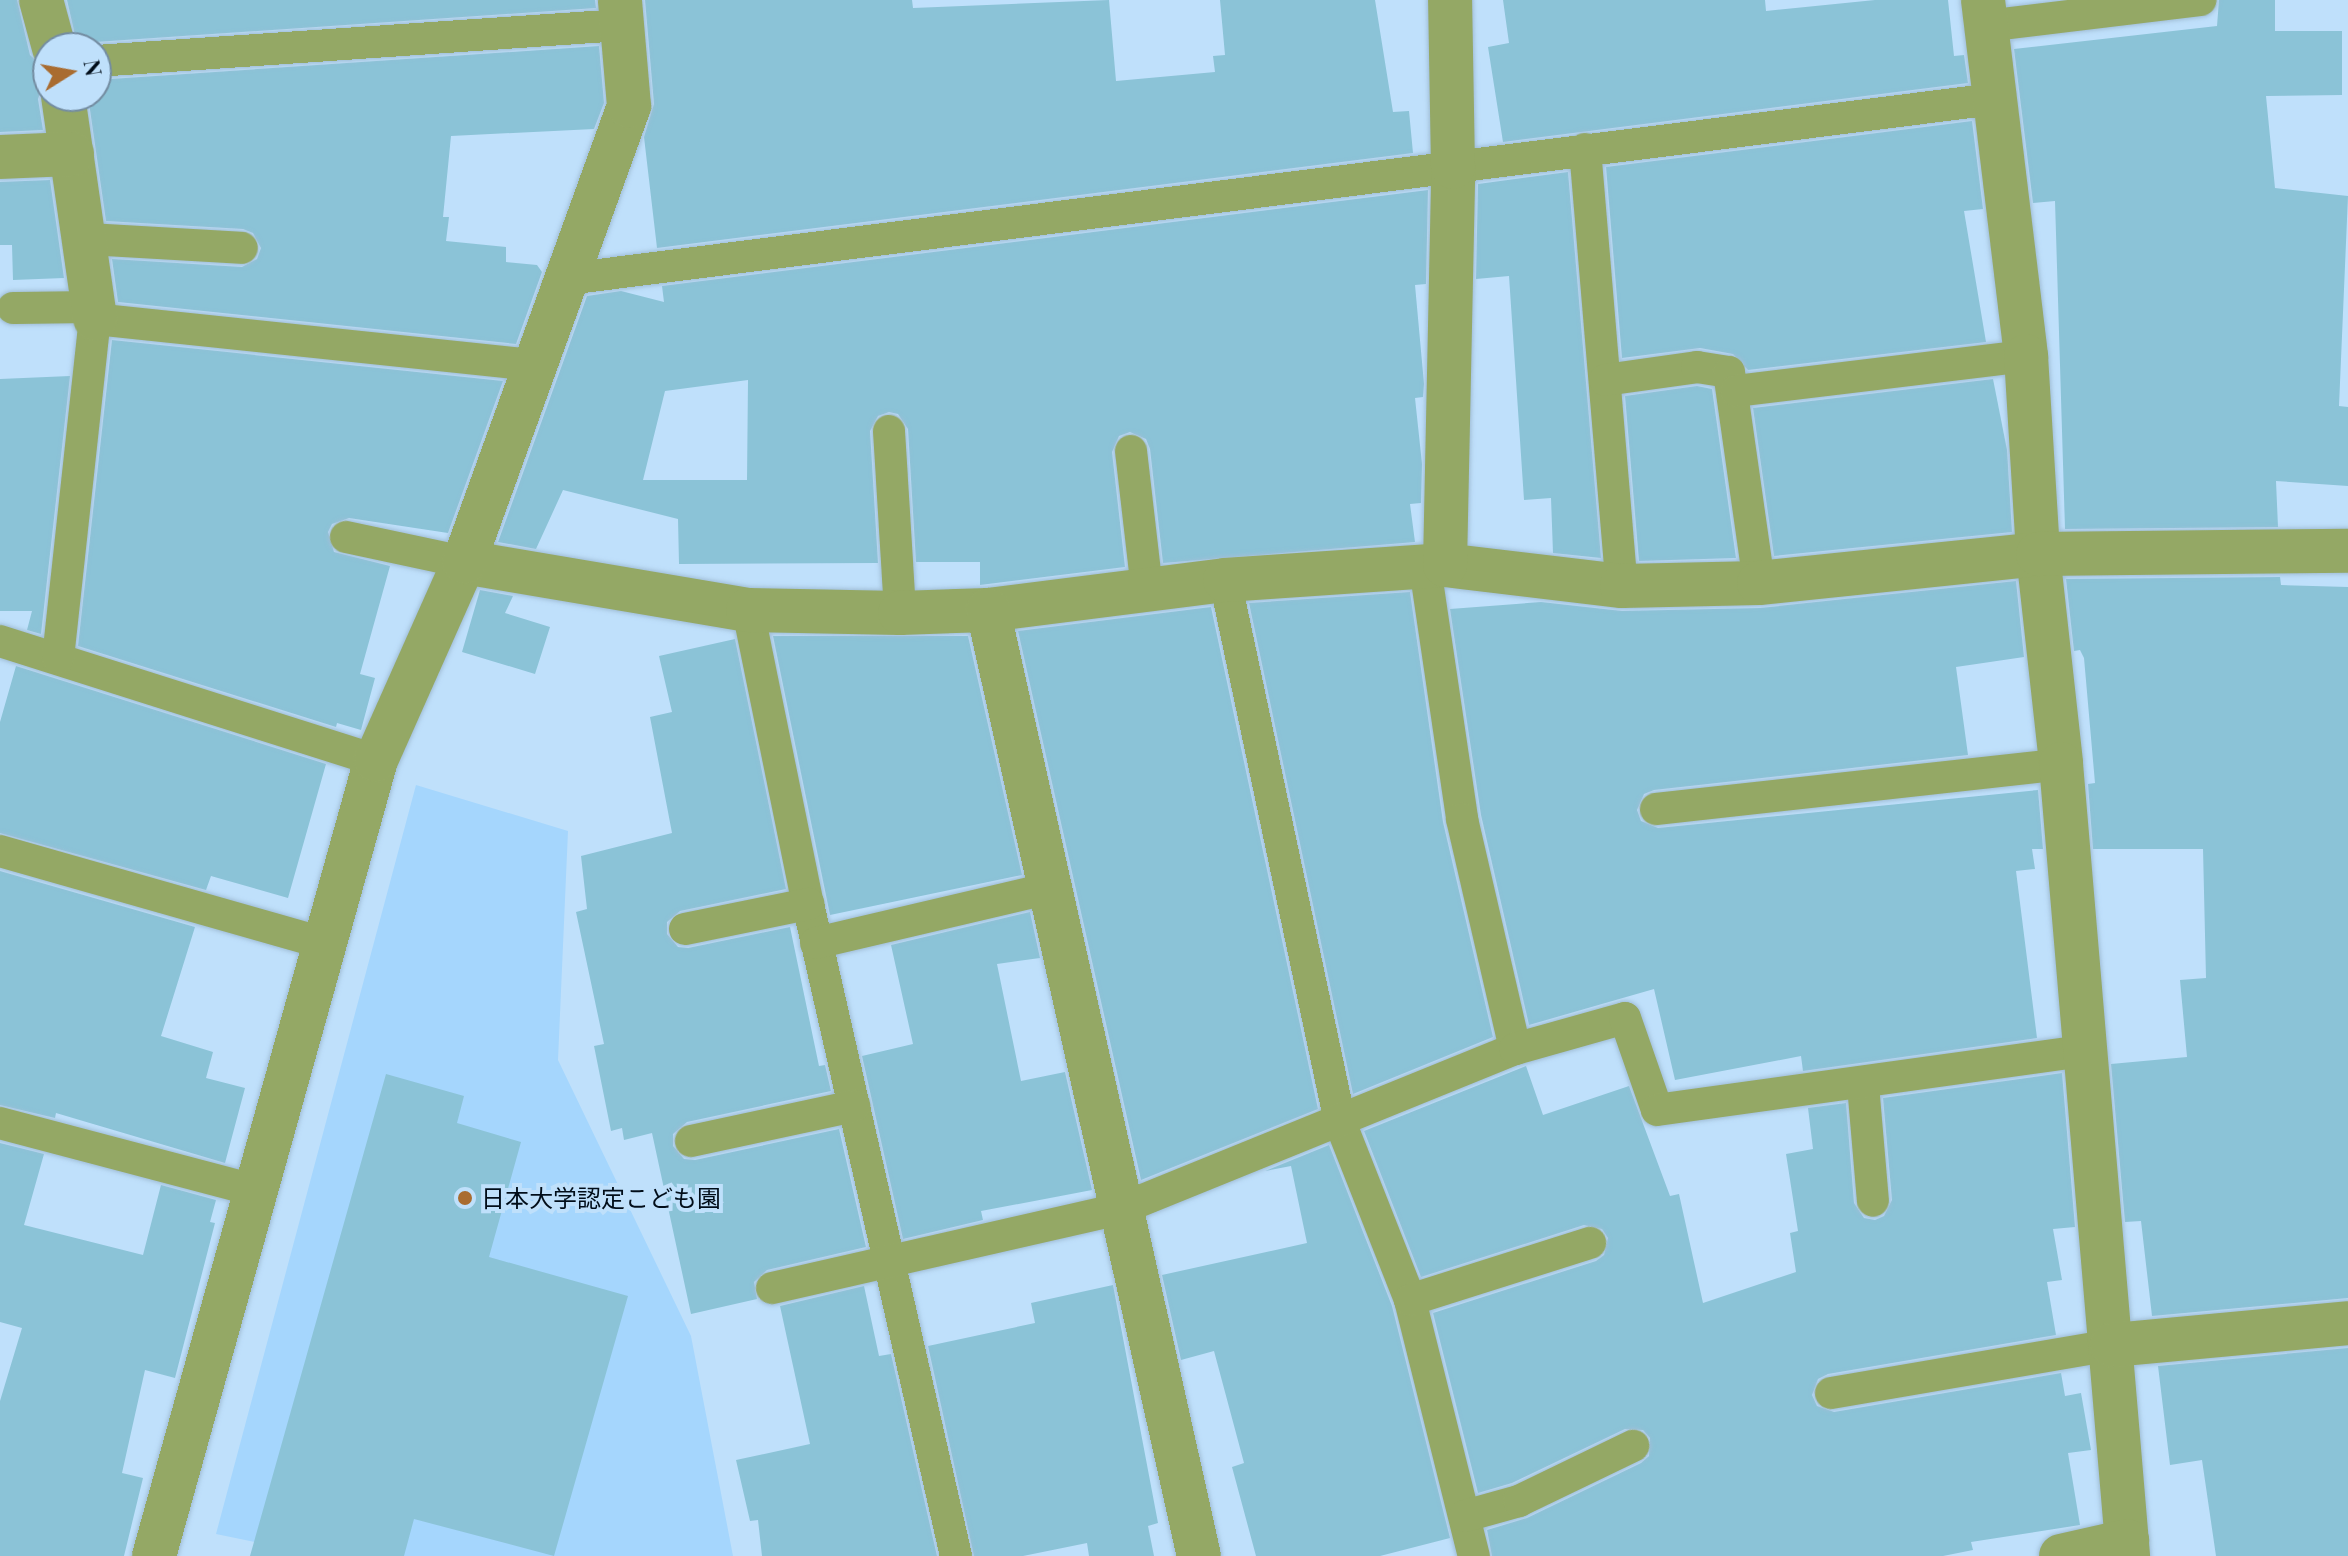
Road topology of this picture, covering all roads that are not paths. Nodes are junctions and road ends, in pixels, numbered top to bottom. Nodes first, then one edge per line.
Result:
1 (41, 0) edge
2 (1450, 0) edge
3 (2200, 0) edge
4 (621, 12) edge
5 (1985, 13) edge
6 (50, 32) edge
7 (112, 60) edge
8 (1994, 99) junction
9 (65, 112) edge
10 (1585, 149) junction
11 (72, 154) junction
12 (0, 157) edge
13 (1453, 167) junction
14 (87, 239) junction
15 (242, 248) dead end
16 (567, 279) junction
17 (13, 308) dead end
18 (94, 313) junction
19 (2026, 356) junction
20 (533, 365) junction
21 (1605, 380) junction
22 (1736, 391) junction
23 (889, 431) dead end
24 (1131, 451) dead end
25 (346, 537) dead end
26 (2348, 551) edge
27 (2038, 554) junction
28 (464, 562) junction
29 (1435, 566) junction
30 (1225, 580) junction
31 (1759, 583) junction
32 (1622, 586) junction
33 (1147, 589) junction
34 (748, 610) junction
35 (988, 610) junction
36 (900, 613) junction
37 (2, 650) edge
38 (58, 658) junction
39 (376, 760) junction
40 (2061, 764) junction
41 (1656, 809) dead end
42 (0, 851) edge
43 (1051, 888) junction
44 (808, 904) junction
45 (685, 929) dead end
46 (322, 943) junction
47 (816, 943) junction
48 (1515, 1049) junction
49 (2084, 1051) junction
50 (1863, 1085) junction
51 (854, 1106) junction
52 (1340, 1122) junction
53 (0, 1123) edge
54 (691, 1141) dead end
55 (254, 1190) junction
56 (1873, 1201) dead end
57 (1123, 1208) junction
58 (1590, 1243) dead end
59 (889, 1264) junction
60 (772, 1288) dead end
61 (1410, 1300) junction
62 (2348, 1323) edge
63 (2112, 1345) junction
64 (1831, 1393) dead end
65 (1633, 1446) dead end
66 (1465, 1516) junction
67 (2128, 1549) edge
68 (154, 1556) edge
69 (956, 1556) edge
70 (1199, 1556) edge
71 (1474, 1556) edge
72 (2061, 1556) edge

1 - 6 street
2 - 13 street
3 - 5 lane
4 - 7 lane
4 - 16 street
5 - 8 street
8 - 10 lane
8 - 19 street
9 - 11 street
10 - 13 lane
10 - 21 lane
11 - 12 street
11 - 14 street
13 - 16 lane
13 - 29 street
14 - 15 lane
14 - 18 street
16 - 20 street
17 - 18 lane
18 - 20 lane
18 - 38 lane
19 - 22 lane
19 - 27 street
20 - 28 street
21 - 22 lane
21 - 32 lane
22 - 31 lane
23 - 36 lane
24 - 33 lane
25 - 28 lane
26 - 27 street
27 - 31 street
27 - 40 street
28 - 34 street
28 - 39 street
29 - 30 street
29 - 32 street
29 - 48 lane
30 - 33 street
30 - 52 lane
31 - 32 street
33 - 35 street
34 - 36 street
34 - 44 lane
35 - 36 street
35 - 43 street
37 - 38 lane
38 - 39 lane
39 - 46 street
40 - 41 lane
40 - 49 street
42 - 46 lane
43 - 47 lane
43 - 57 street
44 - 45 lane
44 - 47 lane
46 - 55 street
47 - 51 lane
48 - 50 lane
48 - 52 lane
49 - 50 lane
49 - 63 street
50 - 56 lane
51 - 54 lane
51 - 59 lane
52 - 57 lane
52 - 61 lane
53 - 55 lane
55 - 68 street
57 - 59 lane
57 - 70 street
58 - 61 lane
59 - 60 lane
59 - 69 lane
61 - 66 lane
62 - 63 street
63 - 64 lane
63 - 67 street
65 - 66 lane
66 - 71 lane
67 - 72 street

